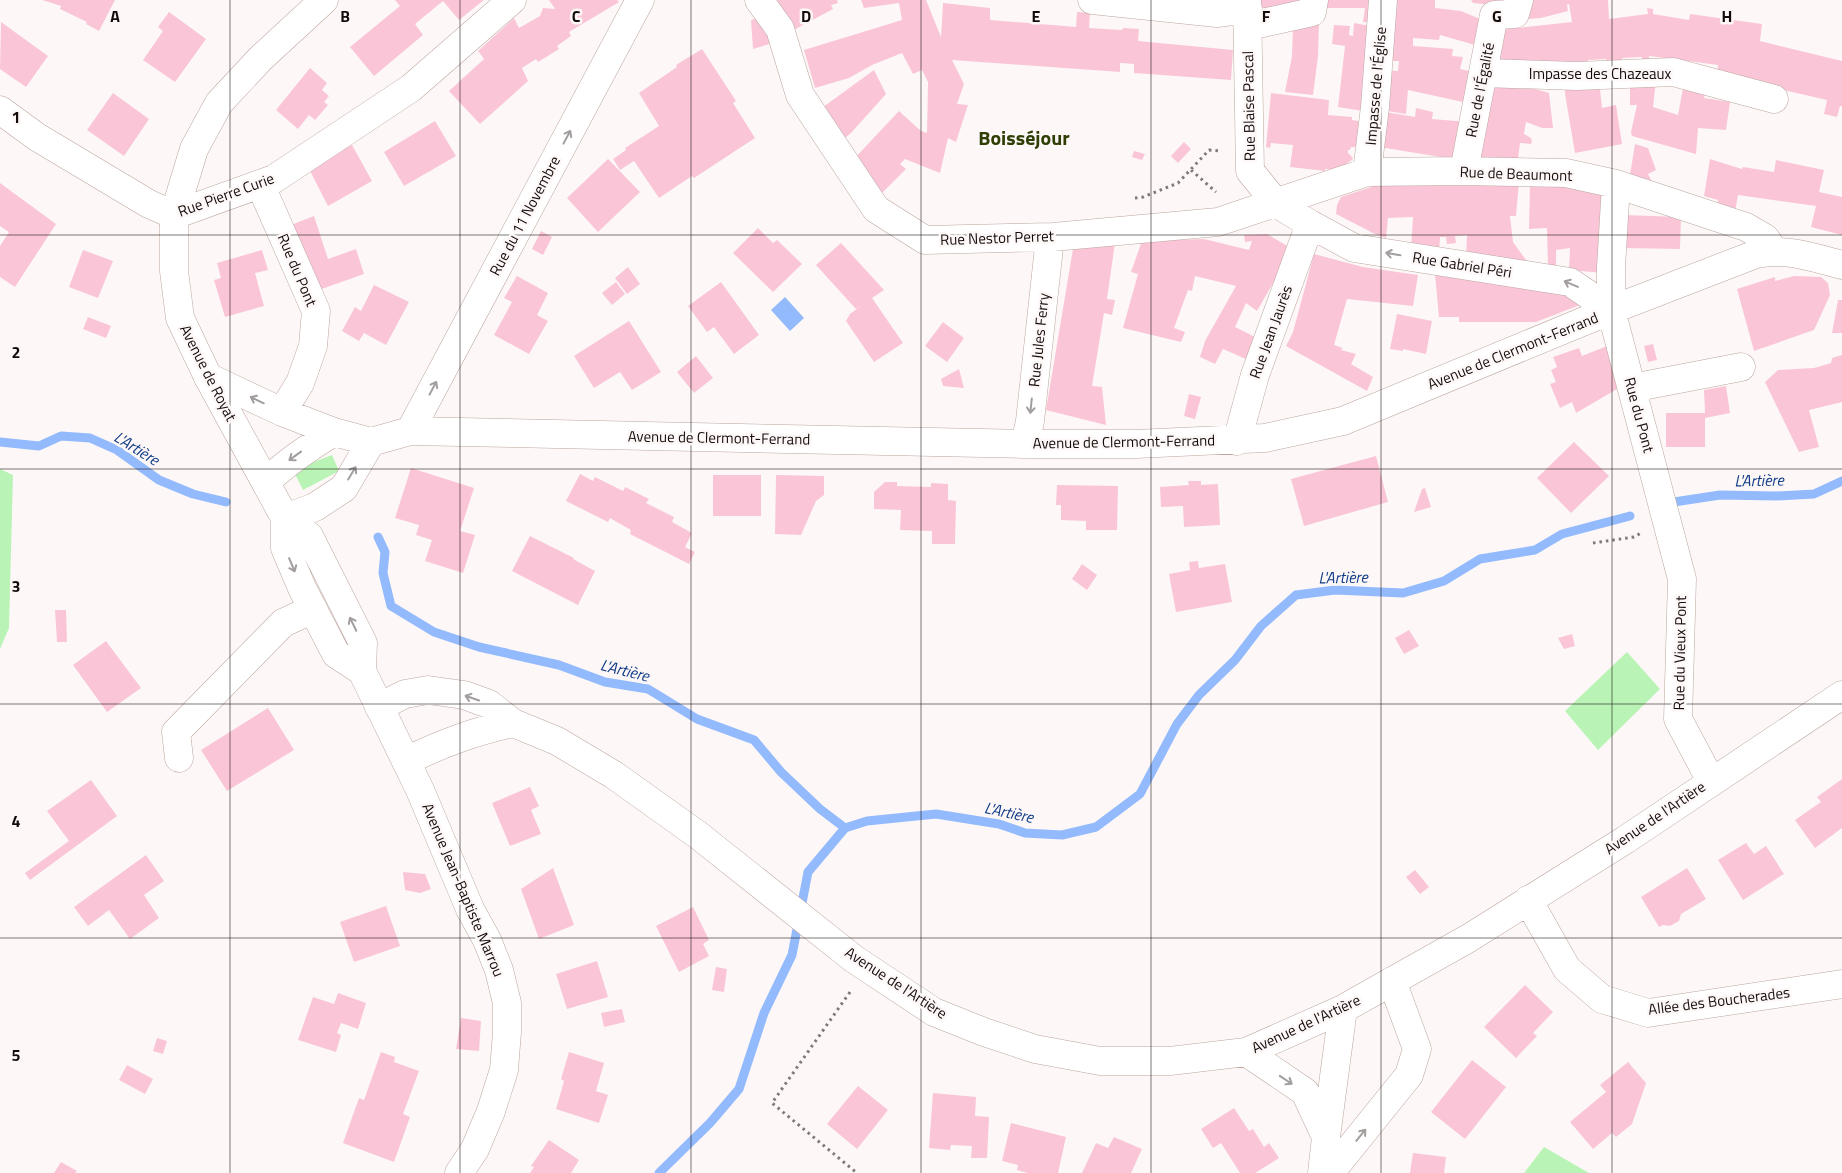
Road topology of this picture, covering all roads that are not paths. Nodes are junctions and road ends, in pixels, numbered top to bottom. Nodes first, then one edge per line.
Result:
1 (324, 0) edge
2 (512, 0) edge
3 (640, 0) edge
4 (759, 0) edge
5 (1092, 0) edge
6 (1314, 0) edge
7 (1384, 0) edge
8 (1519, 0) edge
9 (1248, 12) edge
10 (1483, 73) junction
11 (1774, 99) dead end
12 (0, 110) edge
13 (1464, 171) junction
14 (1368, 172) junction
15 (260, 184) junction
16 (1616, 184) junction
17 (1276, 203) junction
18 (174, 215) junction
19 (1310, 224) junction
20 (1053, 237) junction
21 (1774, 250) junction
22 (1842, 265) edge
23 (1611, 310) junction
24 (1741, 367) dead end
25 (208, 377) junction
26 (1632, 388) junction
27 (282, 412) junction
28 (410, 431) junction
29 (334, 432) junction
30 (1238, 441) junction
31 (371, 442) junction
32 (1025, 444) junction
33 (266, 482) junction
34 (285, 518) junction
35 (1666, 520) joint
36 (313, 609) junction
37 (362, 671) junction
38 (1842, 695) edge
39 (379, 707) junction
40 (513, 723) junction
41 (179, 758) dead end
42 (406, 761) junction
43 (1711, 781) junction
44 (1528, 900) junction
45 (1392, 981) junction
46 (1842, 984) edge
47 (1343, 1009) junction
48 (1246, 1052) junction
49 (1326, 1137) junction
50 (458, 1173) edge
51 (1322, 1173) edge
52 (1330, 1173) edge

1 - 18 street, Avenue de Royat
2 - 15 street, Rue Pierre Curie
28 -> 3 street, Rue du 11 Novembre
4 - 20 street, Rue Nestor Perret
5 - 9 street
6 - 9 street
7 - 14 street, Impasse de l'Église
8 - 10 street, Rue de l'Égalité
9 - 17 street, Rue Blaise Pascal
10 - 11 street, Impasse des Chazeaux
10 - 13 street, Rue de l'Égalité
12 - 18 street, Rue Pierre Curie
13 - 14 street, Rue de Beaumont
13 - 16 street, Rue de Beaumont
14 - 17 street, Rue de Beaumont
15 - 18 street, Rue Pierre Curie
15 - 27 street, Rue du Pont
16 - 21 street, Rue de Beaumont
16 - 23 street, Rue du Pont
17 - 19 street, Rue Blaise Pascal
17 - 20 street, Rue Nestor Perret
18 - 25 street, Avenue de Royat
23 -> 19 street, Rue Gabriel Péri
19 - 30 street, Rue Jean Jaurès
20 -> 32 street, Rue Jules Ferry
21 - 22 street, Avenue de Clermont-Ferrand
21 - 23 street, Avenue de Clermont-Ferrand
23 - 26 street, Rue du Pont
23 - 30 street, Avenue de Clermont-Ferrand
24 - 26 street
27 -> 25 street
25 - 33 street, Avenue de Royat
26 - 35 street, Rue du Pont
27 - 29 street
28 - 31 street, Avenue de Clermont-Ferrand
28 - 32 street, Avenue de Clermont-Ferrand
29 - 31 street
29 -> 33 street
30 - 32 street, Avenue de Clermont-Ferrand
34 -> 31 street
33 - 34 street, Avenue de Royat
34 -> 36 street, Avenue de Royat
37 -> 34 street, Avenue de Royat
35 - 43 street, Rue du Vieux Pont
36 - 37 street, Avenue de Royat
36 - 41 street
37 - 39 street, Avenue Jean-Baptiste Marrou
38 - 43 street, Avenue de l'Artière
40 -> 39 street, Avenue de l'Artière
39 - 42 street, Avenue Jean-Baptiste Marrou
40 - 42 street
40 - 48 street, Avenue de l'Artière
42 - 50 street, Avenue Jean-Baptiste Marrou
43 - 44 street, Avenue de l'Artière
44 - 45 street, Avenue de l'Artière
44 - 46 street, Allée des Boucherades
45 - 47 street, Avenue de l'Artière
52 -> 45 street
47 - 48 street, Avenue de l'Artière
47 - 49 street
48 -> 49 street
49 - 51 street

